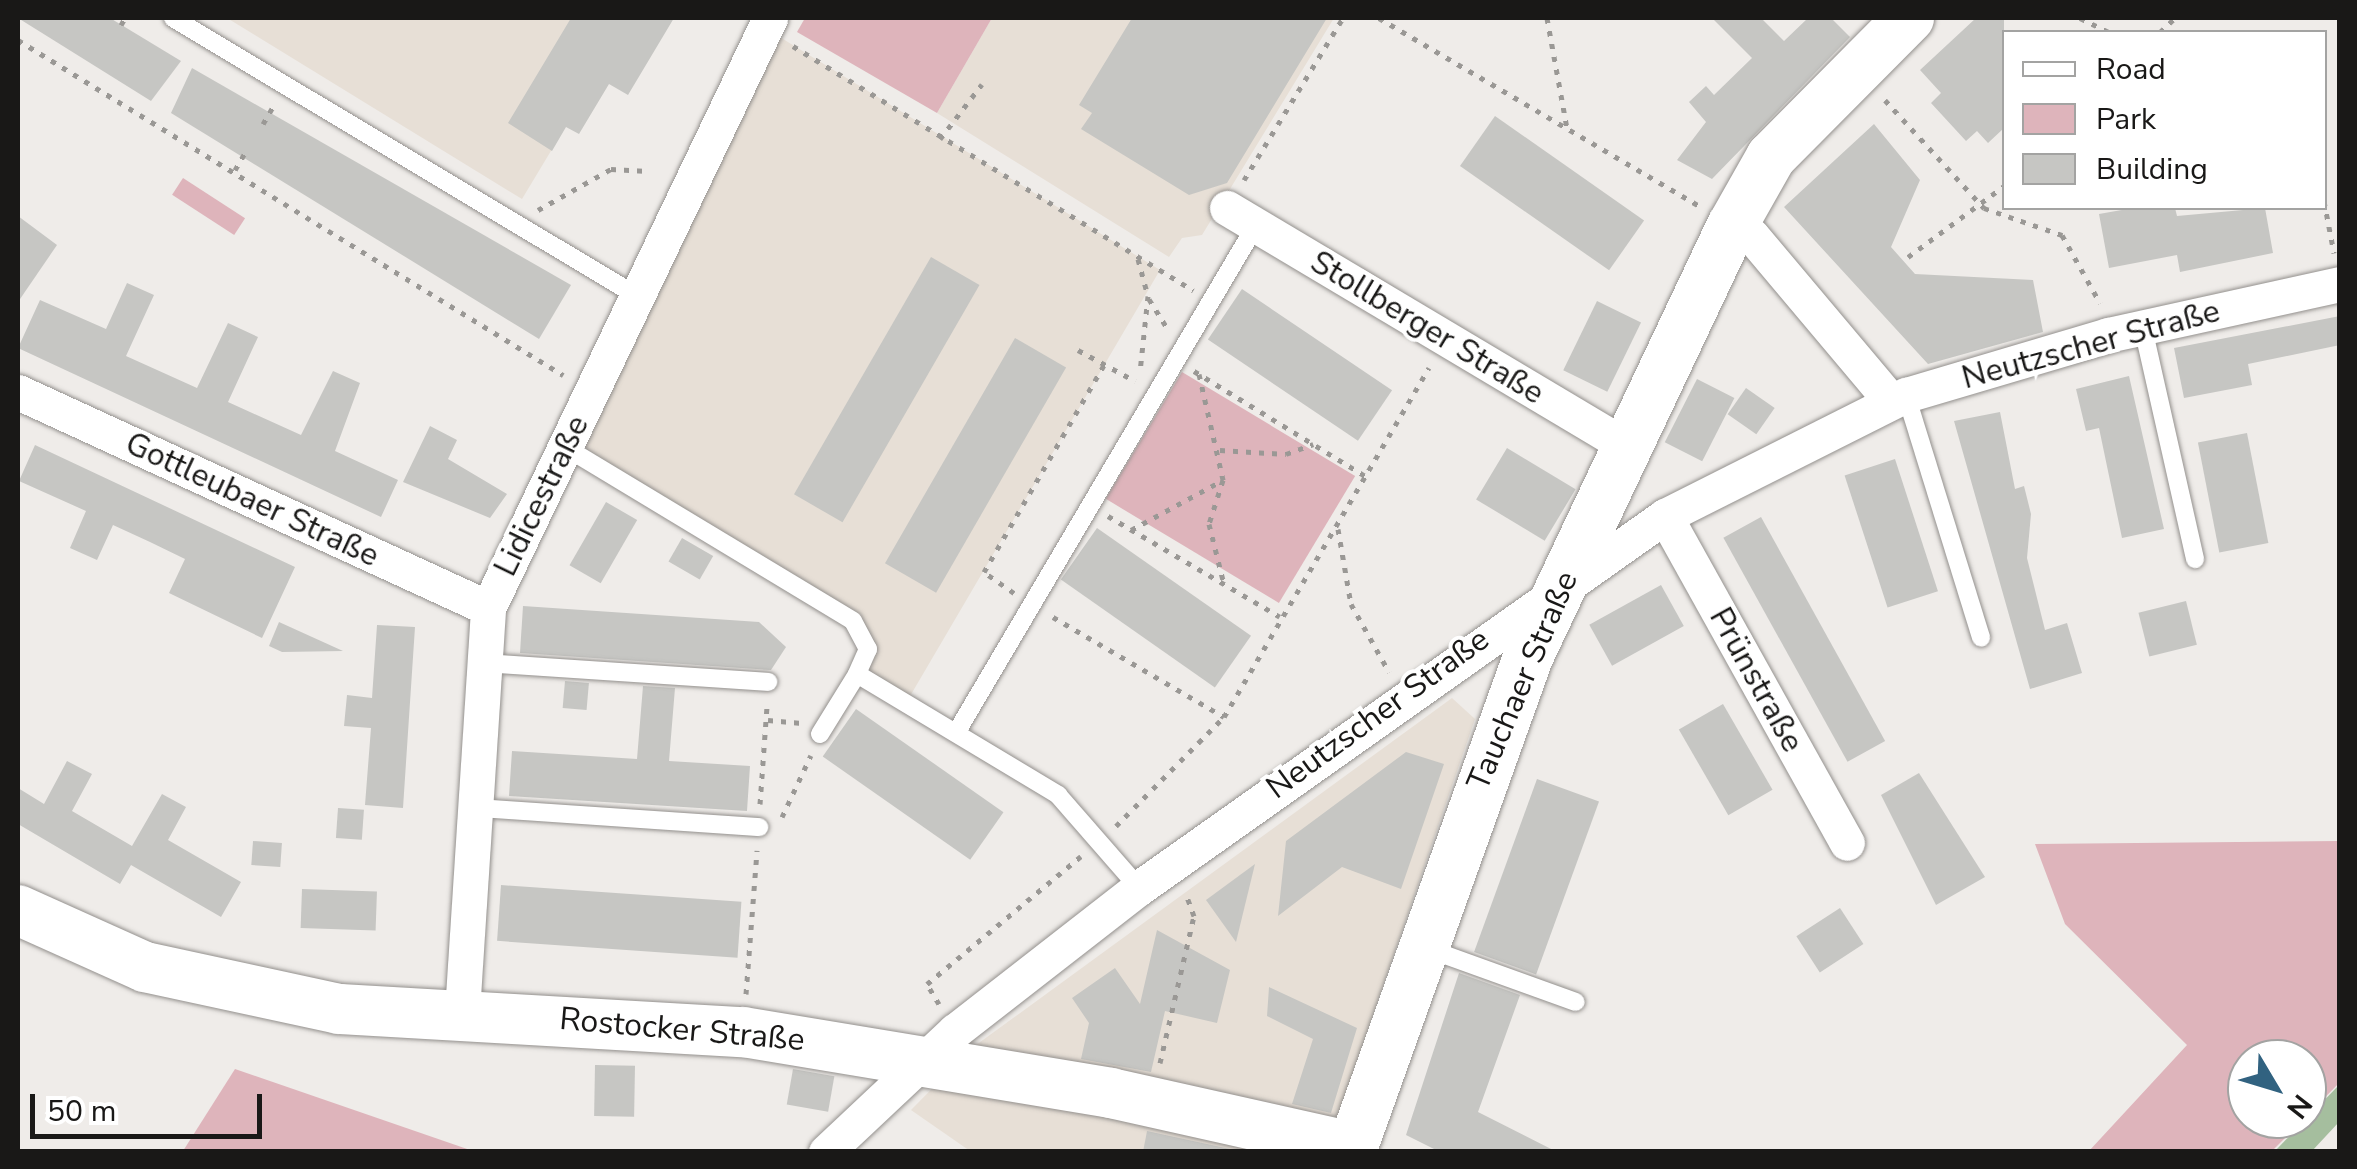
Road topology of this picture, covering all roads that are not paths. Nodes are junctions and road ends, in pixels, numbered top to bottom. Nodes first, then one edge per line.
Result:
1 (173, 18) edge
2 (1909, 18) edge
3 (768, 23) edge
4 (1242, 216) joint
5 (1732, 226) junction
6 (2338, 274) edge
7 (637, 296) junction
8 (2143, 328) junction
9 (18, 392) edge
10 (1898, 398) junction
11 (564, 447) junction
12 (1628, 448) junction
13 (1666, 516) junction
14 (2195, 560) dead end
15 (1564, 583) junction
16 (488, 608) junction
17 (1980, 638) dead end
18 (485, 663) junction
19 (857, 674) junction
20 (768, 682) road end
21 (956, 733) junction
22 (820, 734) road end
23 (478, 808) junction
24 (759, 827) road end
25 (1847, 843) dead end
26 (1152, 878) junction
27 (18, 910) edge
28 (1421, 946) junction
29 (1576, 1002) dead end
30 (462, 1012) junction
31 (942, 1045) junction
32 (1352, 1149) edge
33 (826, 1152) edge

1 - 7 lane
2 - 5 main road, Tauchaer Straße
3 - 7 street, Lidicestraße
4 - 12 street, Stollberger Straße
4 - 21 lane
5 - 10 street
5 - 12 main road, Tauchaer Straße
6 - 8 street, Neutzscher Straße
7 - 11 street, Lidicestraße
8 - 10 street, Neutzscher Straße
8 - 14 lane
9 - 16 street, Gottleubaer Straße
10 - 13 street, Neutzscher Straße
10 - 17 lane
11 - 16 street, Lidicestraße
11 - 19 lane
12 - 15 main road, Tauchaer Straße
13 - 15 street, Neutzscher Straße
13 - 25 street, Prünstraße
15 - 26 street, Neutzscher Straße
15 - 28 main road, Tauchaer Straße
16 - 18 street, Lidicestraße
18 - 20 lane
18 - 23 street, Lidicestraße
19 - 21 lane
19 - 22 lane
21 - 26 lane
23 - 24 lane
23 - 30 street, Lidicestraße
26 - 31 street, Neutzscher Straße
27 - 30 main road, Rostocker Straße
28 - 29 lane
28 - 32 main road, Tauchaer Straße
30 - 31 main road, Rostocker Straße
31 - 32 main road, Rostocker Straße
31 - 33 street, Neutzscher Straße

